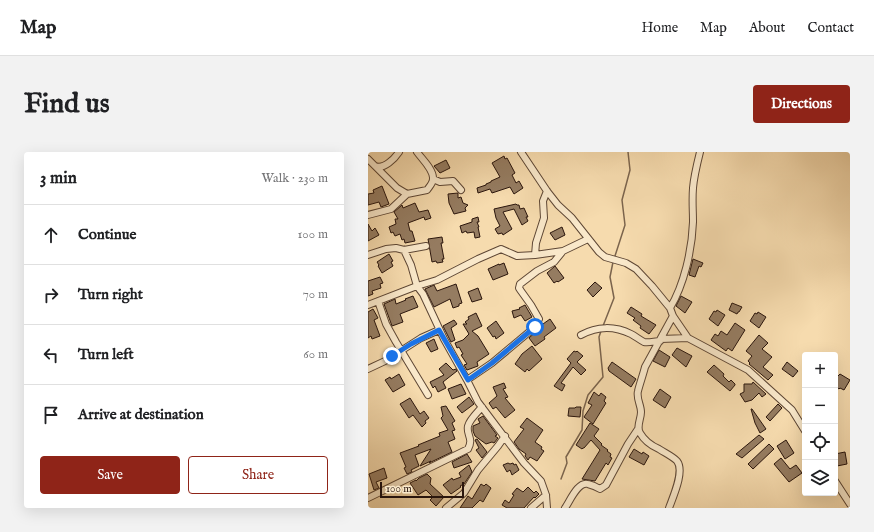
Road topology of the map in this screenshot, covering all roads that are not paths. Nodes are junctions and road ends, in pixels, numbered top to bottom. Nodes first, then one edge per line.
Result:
1 (399, 152) edge
2 (417, 152) edge
3 (521, 152) edge
4 (700, 152) edge
5 (368, 159) edge
6 (376, 166) junction
7 (433, 179) junction
8 (461, 190) dead end
9 (546, 191) junction
10 (407, 194) junction
11 (368, 215) edge
12 (588, 239) junction
13 (426, 246) dead end
14 (404, 250) junction
15 (563, 251) junction
16 (368, 255) edge
17 (535, 255) junction
18 (417, 286) junction
19 (378, 301) junction
20 (368, 305) edge
21 (670, 308) junction
22 (673, 316) junction
23 (439, 330) junction
24 (581, 335) dead end
25 (688, 338) junction
26 (661, 340) junction
27 (401, 350) junction
28 (368, 369) edge
29 (468, 380) junction
30 (428, 395) dead end
31 (482, 408) junction
32 (802, 426) edge
33 (638, 429) junction
34 (505, 436) junction
35 (838, 485) edge
36 (546, 495) junction
37 (368, 498) edge
38 (850, 504) edge
39 (671, 505) edge
40 (446, 508) edge
41 (531, 508) edge
42 (547, 508) edge
43 (565, 508) edge
44 (677, 508) edge

1 - 6 street
2 - 7 street
3 - 9 street
4 - 21 street
5 - 6 street
6 - 10 street
7 - 8 street
7 - 10 street
9 - 12 street
9 - 17 street
10 - 11 street
12 - 15 street
12 - 21 street
13 - 14 street
14 - 16 street
14 - 18 street
15 - 17 street
15 - 29 street
17 - 18 street
18 - 19 street
18 - 23 street
19 - 20 street
19 - 27 street
21 - 22 street
22 - 25 street
22 - 26 street
23 - 27 street
23 - 29 street
24 - 26 street
25 - 26 street
25 - 32 street
26 - 33 street
27 - 28 street
27 - 30 street
29 - 31 street
31 - 34 street
31 - 37 street
33 - 39 street
33 - 43 street
34 - 36 street
34 - 40 street
35 - 38 street
36 - 41 street
36 - 42 street
39 - 44 street

